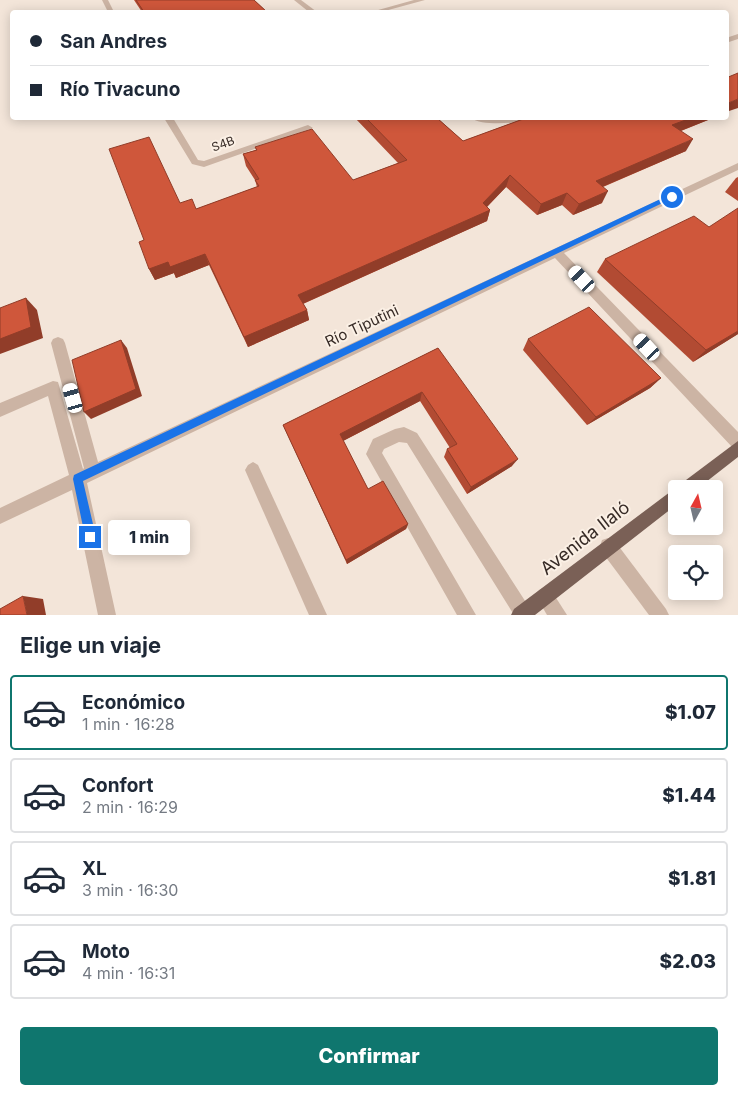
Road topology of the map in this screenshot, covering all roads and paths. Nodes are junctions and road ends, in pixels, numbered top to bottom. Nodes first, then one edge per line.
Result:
1 (297, 0) edge
2 (422, 0) edge
3 (310, 10) edge
4 (383, 10) edge
5 (170, 120) edge
6 (308, 128) edge
7 (738, 166) edge
8 (556, 252) junction
9 (58, 343) dead end
10 (0, 410) edge
11 (738, 443) edge
12 (738, 448) edge
13 (253, 470) dead end
14 (94, 471) junction
15 (78, 479) junction
16 (696, 480) edge
17 (668, 501) edge
18 (0, 516) edge
19 (608, 546) junction
20 (545, 596) junction
21 (519, 614) edge
22 (107, 615) edge
23 (318, 615) edge
24 (467, 615) edge
25 (558, 615) edge
26 (660, 615) edge

1 - 3 street
2 - 4 street
5 - 6 street, S4B
7 - 8 street, Río Tiputini
8 - 11 street
8 - 14 street, Río Tiputini
9 - 14 street
10 - 15 street
12 - 16 main road
13 - 23 street
14 - 15 street, Río Tiputini
15 - 18 street, Río Tiputini
15 - 22 street
17 - 19 main road, Avenida Ilaló
19 - 20 main road, Avenida Ilaló
19 - 26 street
20 - 21 main road, Avenida Ilaló
20 - 25 street
21 - 24 street

